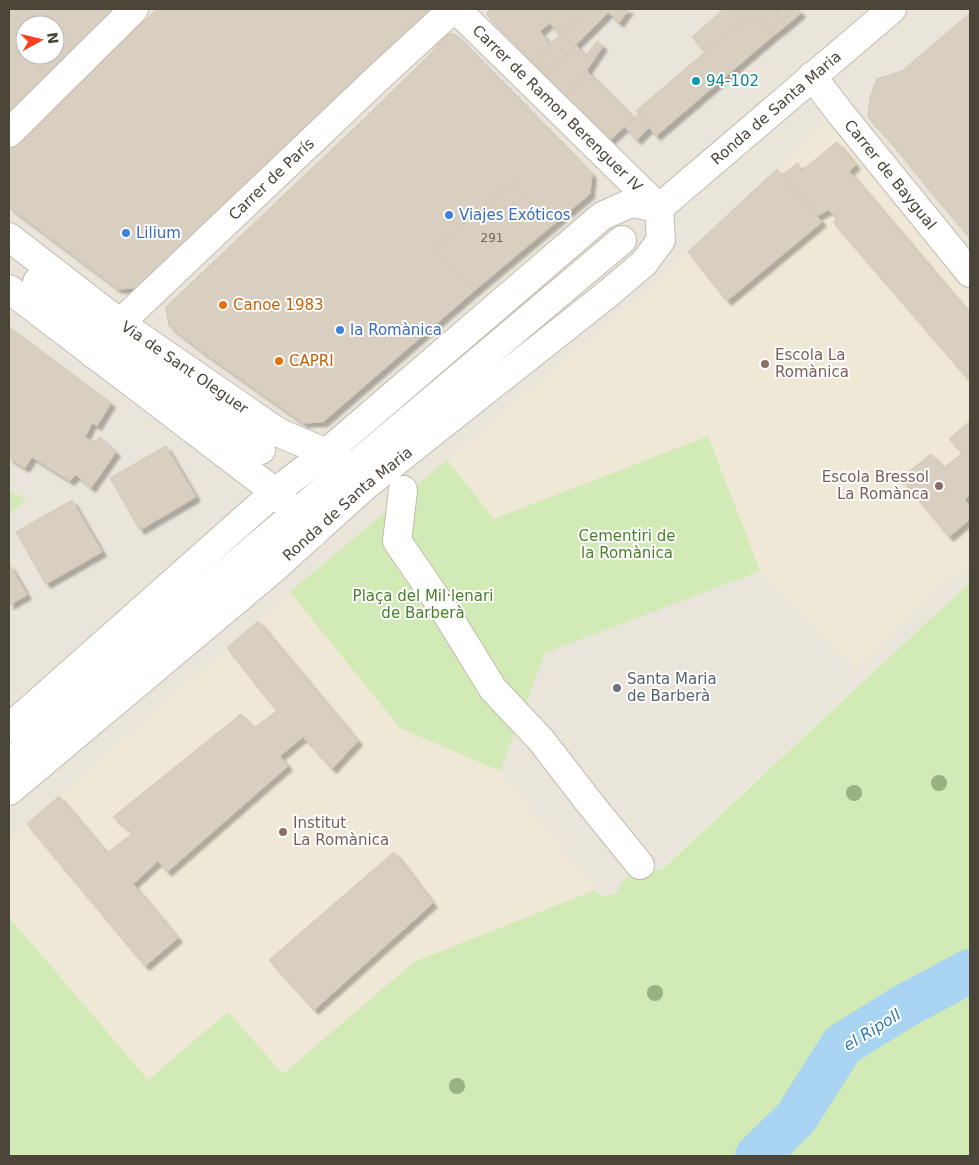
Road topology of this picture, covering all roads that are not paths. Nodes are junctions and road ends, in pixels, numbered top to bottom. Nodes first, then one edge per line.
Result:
1 (134, 9) edge
2 (455, 9) edge
3 (892, 9) edge
4 (812, 76) junction
5 (9, 133) edge
6 (659, 208) junction
7 (9, 237) edge
8 (623, 241) dead end
9 (9, 259) edge
10 (970, 273) edge
11 (9, 289) edge
12 (106, 338) junction
13 (261, 450) dead end
14 (326, 454) junction
15 (355, 475) junction
16 (403, 490) dead end
17 (275, 492) junction
18 (314, 533) junction
19 (9, 728) edge
20 (9, 763) edge
21 (9, 791) edge
22 (640, 865) dead end

1 - 5 street
2 - 6 street, Carrer de Ramon Berenguer IV
2 - 12 street, Carrer de París
3 - 4 street, Ronda de Santa Maria
4 - 6 street, Ronda de Santa Maria
4 - 10 street, Carrer de Baygual
6 - 14 street
6 - 15 street, Ronda de Santa Maria
7 - 12 street, Via de Sant Oleguer
8 - 15 street
9 - 12 street, Via de Sant Oleguer
11 - 12 street, Via de Sant Oleguer
12 - 13 street, Via de Sant Oleguer
12 - 14 street, Via de Sant Oleguer
12 - 17 street, Via de Sant Oleguer
14 - 15 street, Via de Sant Oleguer
14 - 17 street
15 - 18 street, Ronda de Santa Maria
15 - 20 street, Ronda de Santa Maria
16 - 22 street
17 - 18 street, Via de Sant Oleguer
17 - 19 street
18 - 21 street, Ronda de Santa Maria

